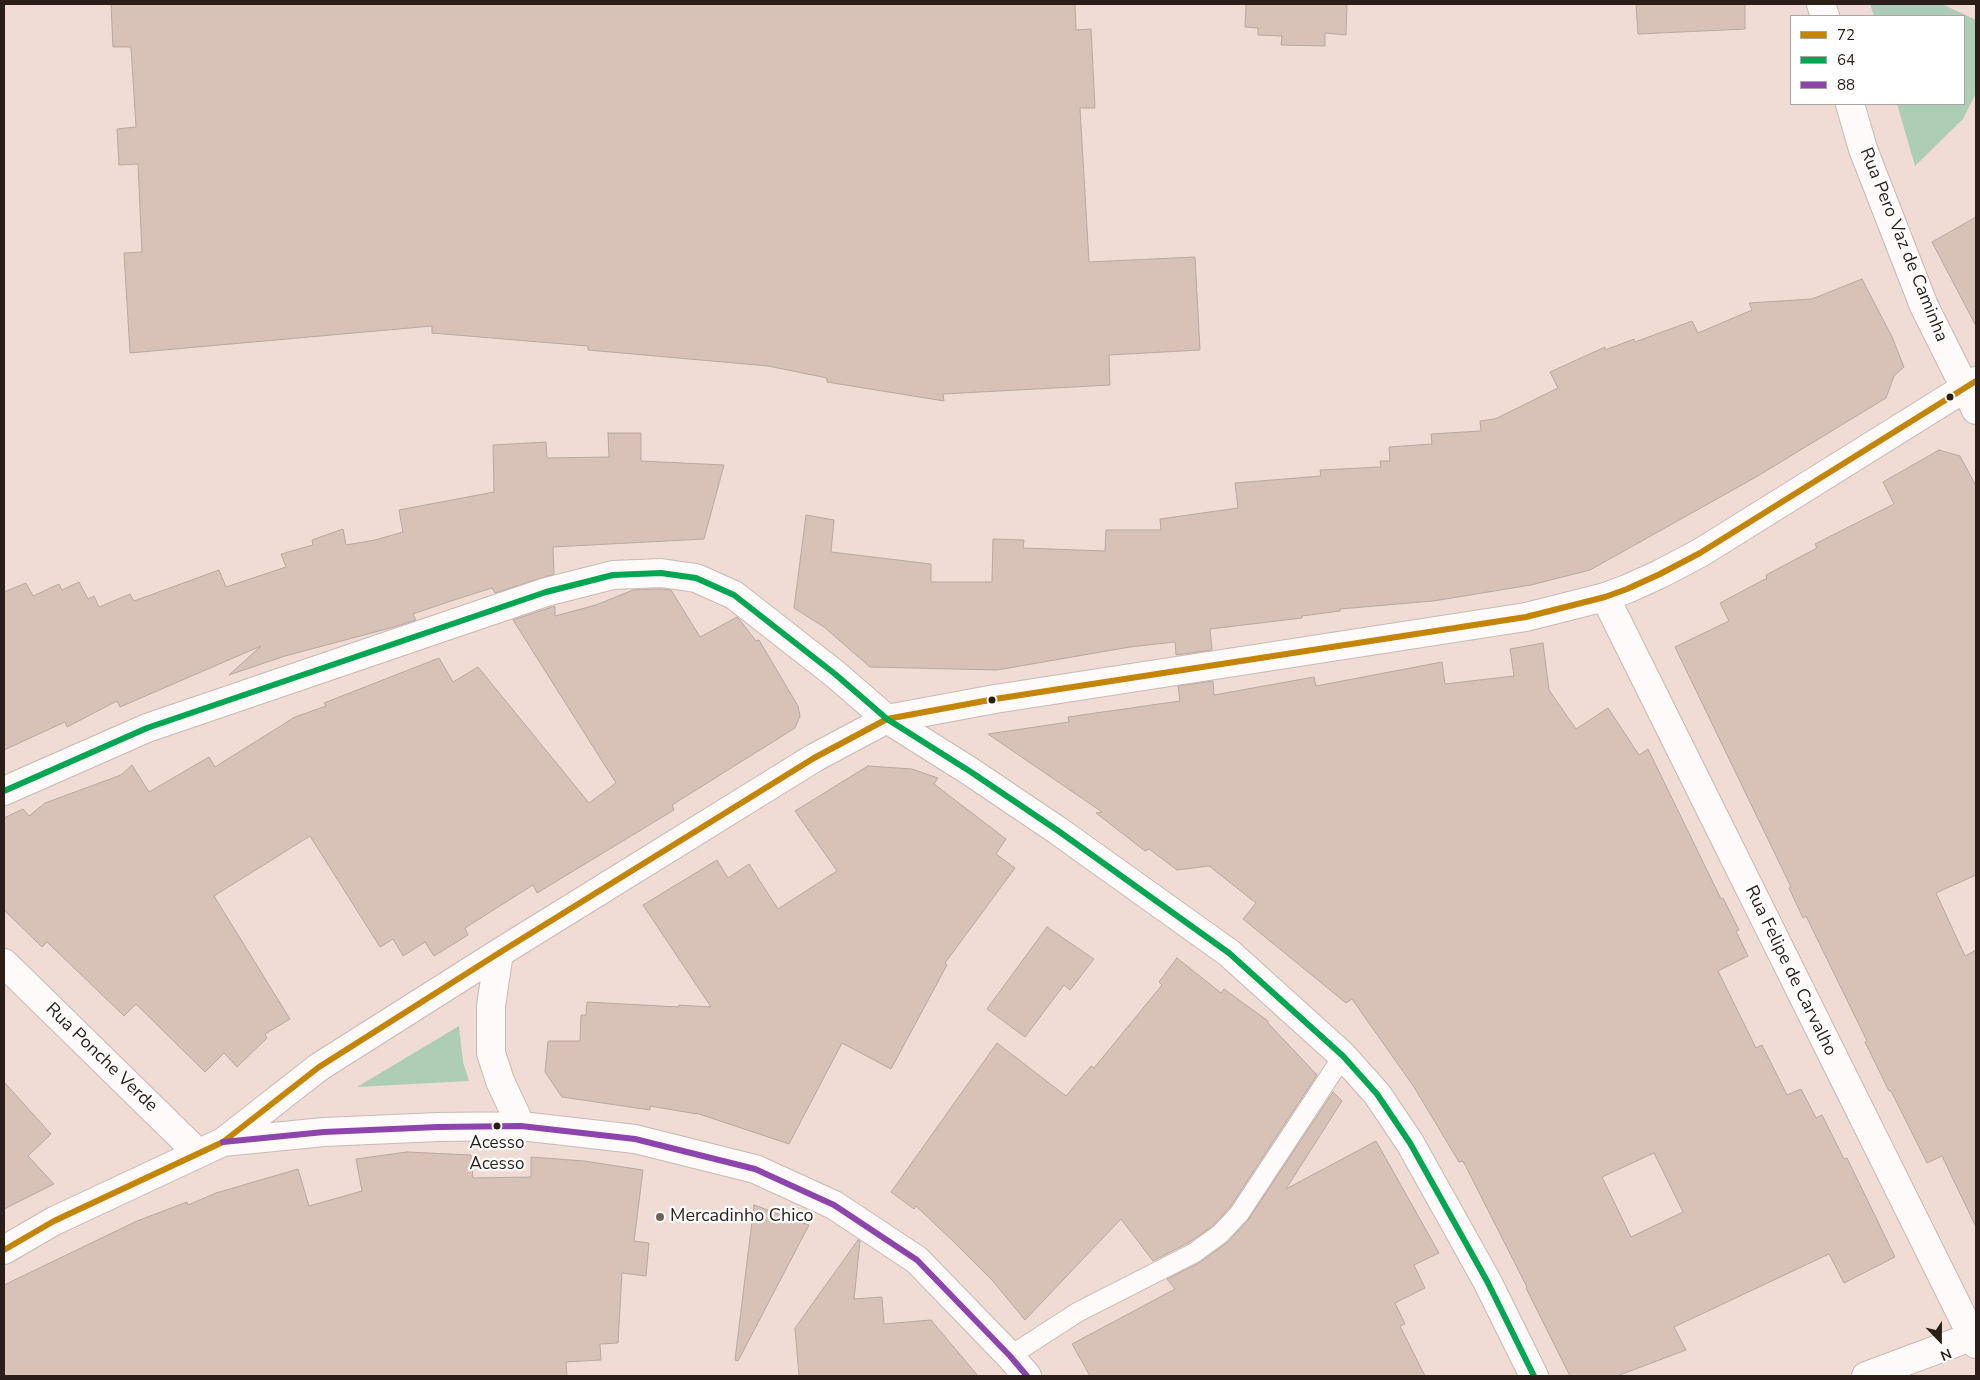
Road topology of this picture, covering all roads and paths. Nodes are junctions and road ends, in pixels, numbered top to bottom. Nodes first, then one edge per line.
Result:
1 (1850, 105) edge
2 (1972, 393) edge
3 (1605, 597) junction
4 (887, 719) junction
5 (4, 792) edge
6 (499, 953) junction
7 (4, 963) edge
8 (1343, 1056) junction
9 (521, 1126) junction
10 (223, 1142) junction
11 (198, 1153) junction
12 (4, 1250) edge
13 (1975, 1339) edge
14 (1010, 1356) junction
15 (1027, 1376) edge
16 (1534, 1376) edge
17 (1866, 1376) edge

1 - 2 street, Rua Pero Vaz de Caminha
2 - 3 street
3 - 4 street
3 - 13 street, Rua Felipe de Carvalho
4 - 5 street
4 - 6 street
4 - 8 street
6 - 9 street
6 - 10 street
7 - 11 street, Rua Ponche Verde
8 - 14 lane
8 - 16 street
9 - 10 street
9 - 14 street
10 - 11 street
11 - 12 street
13 - 17 street
14 - 15 street

